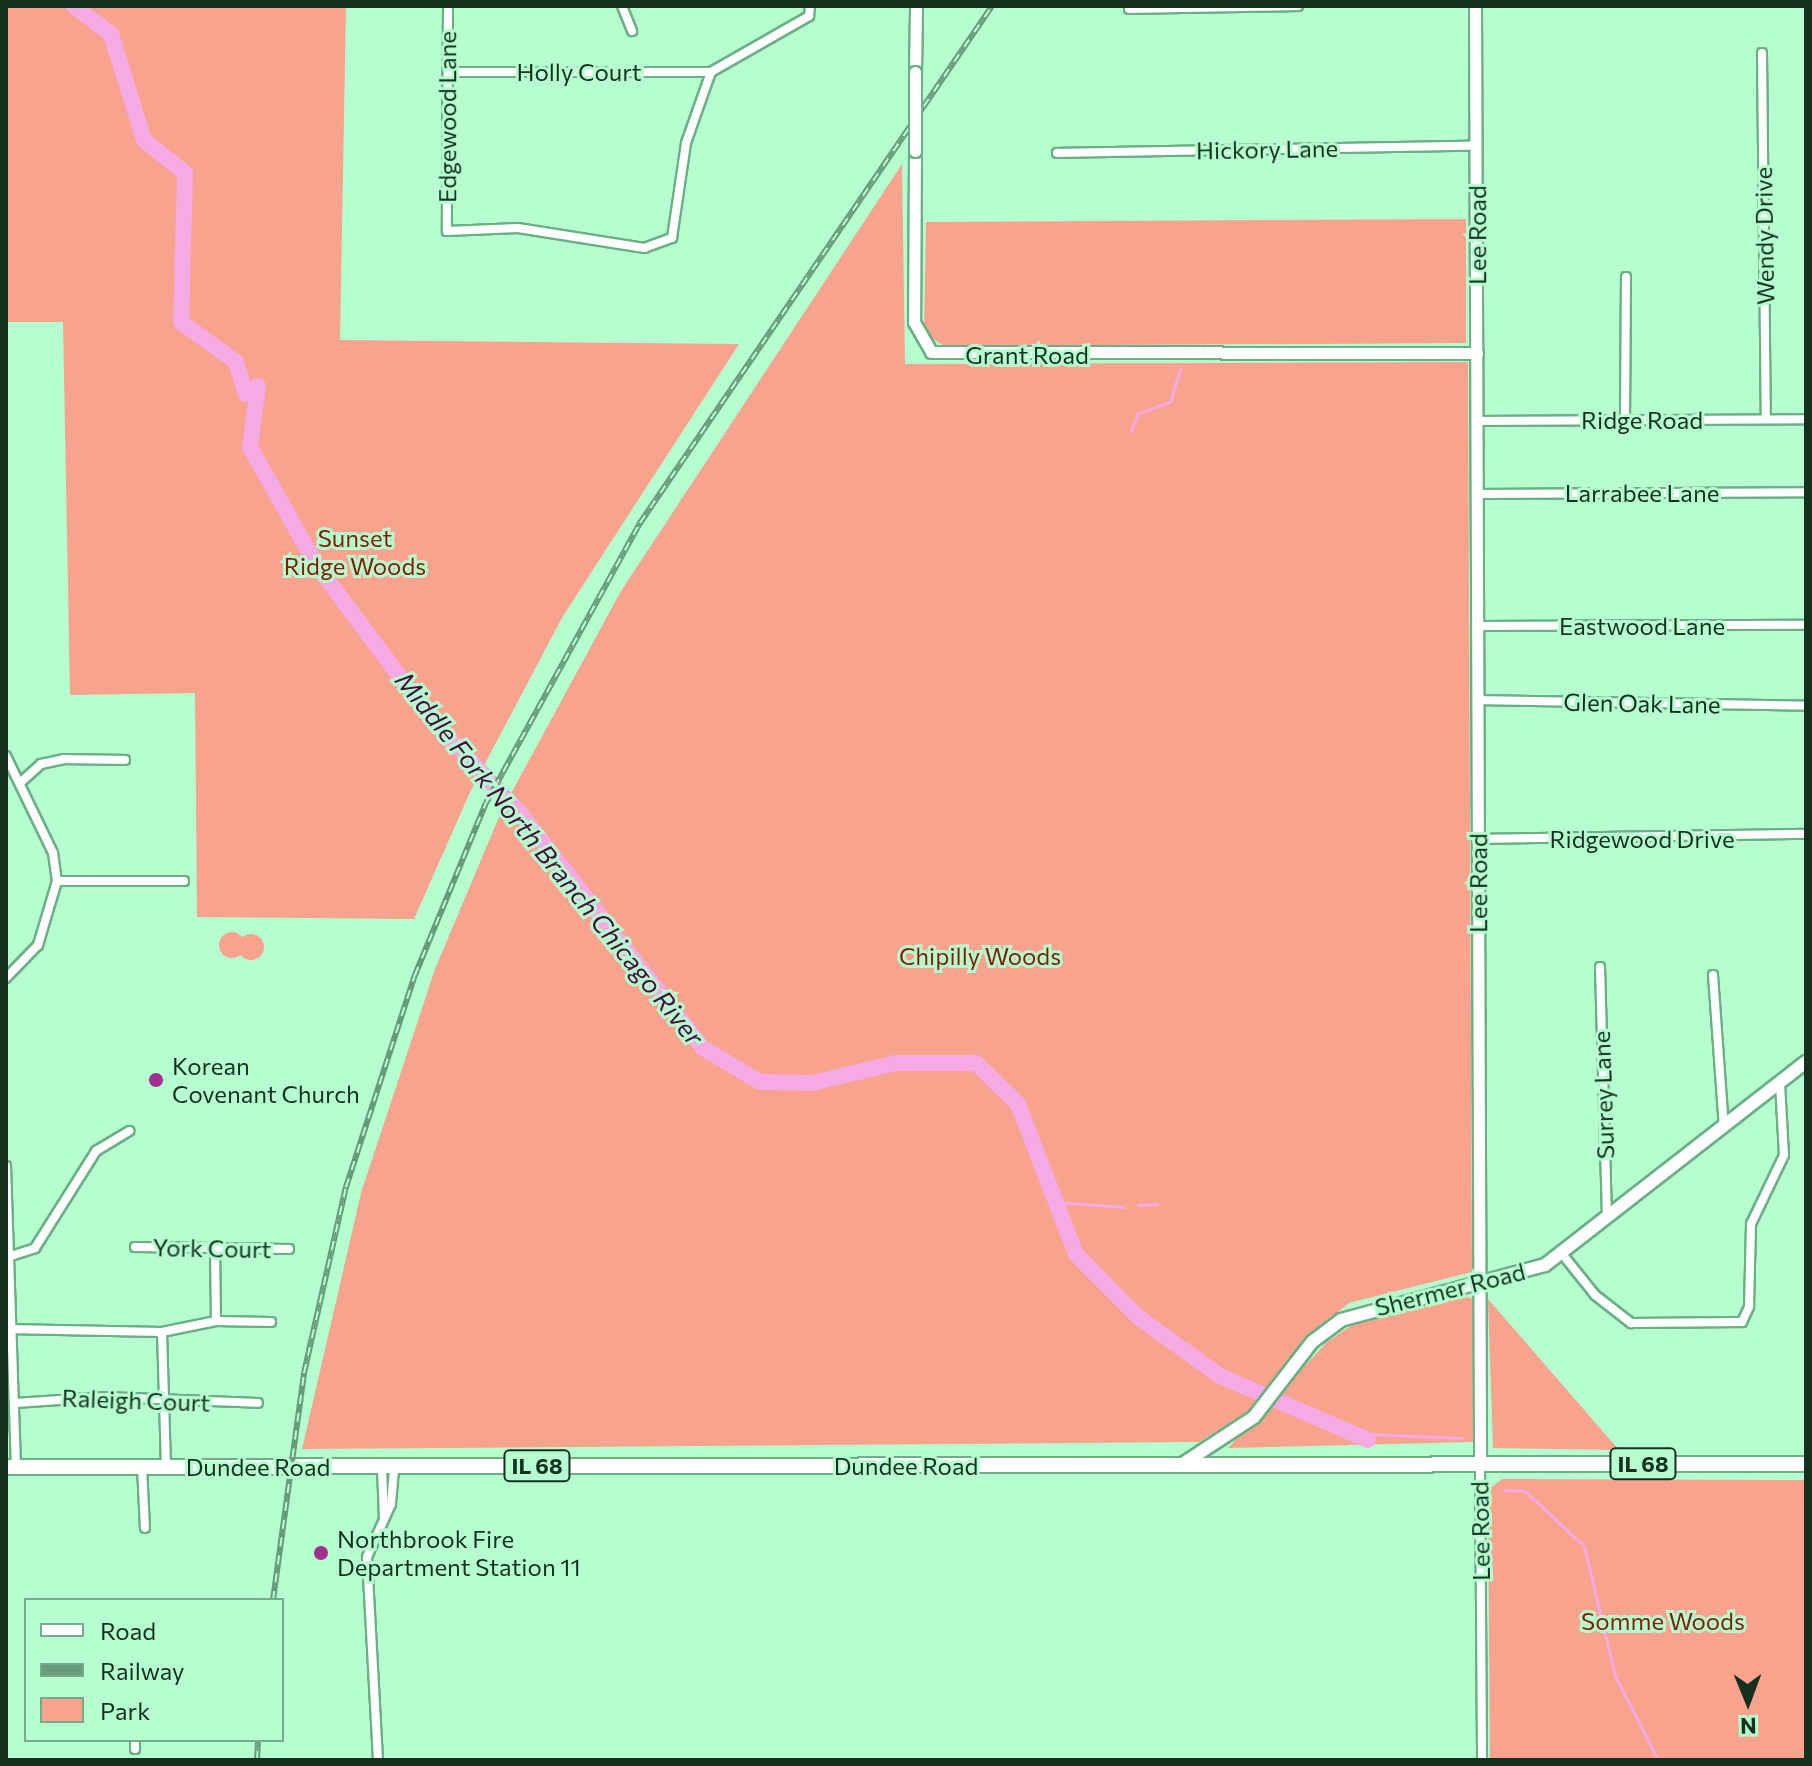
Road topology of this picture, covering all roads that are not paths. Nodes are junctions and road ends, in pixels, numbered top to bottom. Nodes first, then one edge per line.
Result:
1 (448, 6) edge
2 (622, 6) edge
3 (810, 6) edge
4 (916, 6) edge
5 (1298, 6) edge
6 (1475, 6) edge
7 (1129, 9) dead end
8 (632, 31) dead end
9 (1762, 53) dead end
10 (448, 72) junction
11 (711, 72) junction
12 (1477, 146) junction
13 (1057, 153) dead end
14 (1626, 277) dead end
15 (1477, 353) junction
16 (1766, 419) junction
17 (1806, 419) edge
18 (1625, 420) junction
19 (1477, 421) junction
20 (1806, 492) edge
21 (1478, 494) junction
22 (1806, 625) edge
23 (1478, 626) junction
24 (1478, 700) junction
25 (1806, 706) edge
26 (6, 756) edge
27 (125, 760) dead end
28 (21, 782) junction
29 (1806, 834) edge
30 (1478, 839) junction
31 (57, 881) junction
32 (184, 881) dead end
33 (1600, 967) dead end
34 (1713, 975) dead end
35 (6, 978) edge
36 (1806, 1062) edge
37 (1780, 1083) junction
38 (1724, 1128) junction
39 (129, 1131) dead end
40 (6, 1166) edge
41 (1607, 1222) junction
42 (135, 1247) dead end
43 (215, 1248) junction
44 (289, 1249) dead end
45 (1563, 1255) junction
46 (11, 1256) junction
47 (1478, 1284) junction
48 (216, 1321) junction
49 (271, 1322) dead end
50 (10, 1329) edge
51 (162, 1332) junction
52 (15, 1403) junction
53 (164, 1403) junction
54 (258, 1403) dead end
55 (1480, 1464) junction
56 (1806, 1464) edge
57 (1181, 1465) junction
58 (11, 1467) edge
59 (142, 1467) junction
60 (166, 1467) junction
61 (388, 1467) junction
62 (145, 1528) dead end
63 (378, 1760) edge
64 (1482, 1760) edge

1 - 10 street, Edgewood Lane
2 - 8 street
3 - 11 street
4 - 15 street, Grant Road, bridge
5 - 7 street
6 - 12 street, Lee Road
9 - 16 street, Wendy Drive
10 - 11 street, Holly Court
10 - 11 street, Edgewood Lane
12 - 13 street, Hickory Lane
12 - 15 street, Lee Road
14 - 18 street
15 - 19 street, Lee Road
16 - 17 street, Ridge Road
16 - 18 street, Ridge Road
18 - 19 street, Ridge Road
19 - 21 street, Lee Road
20 - 21 street, Larrabee Lane
21 - 23 street, Lee Road
22 - 23 street, Eastwood Lane
23 - 24 street, Lee Road
24 - 25 street, Glen Oak Lane
24 - 30 street, Lee Road
26 - 28 street
27 - 28 street
28 - 31 street
29 - 30 street, Ridgewood Drive
30 - 47 street, Lee Road
31 - 32 street
31 - 35 street
33 - 41 street, Surrey Lane
34 - 38 street
36 - 37 main road, Shermer Road
37 - 38 main road, Shermer Road
37 - 45 street
38 - 41 main road, Shermer Road
39 - 46 street
40 - 46 street
41 - 45 main road, Shermer Road
42 - 43 street, York Court
43 - 44 street, York Court
43 - 48 street
45 - 47 main road, Shermer Road
46 - 50 street
47 - 55 street, Lee Road
47 - 57 main road, Shermer Road
48 - 49 street
48 - 51 street
50 - 51 street
50 - 52 street
51 - 53 street
52 - 53 street, Raleigh Court
52 - 58 street
53 - 54 street, Raleigh Court
53 - 60 street
55 - 56 main road, Dundee Road / IL 68
55 - 57 main road, Dundee Road / IL 68
55 - 64 street, Lee Road
57 - 61 main road, Dundee Road / IL 68
58 - 59 main road, Dundee Road / IL 68
59 - 60 main road, Dundee Road / IL 68
59 - 62 street
60 - 61 main road, Dundee Road / IL 68
61 - 63 street

